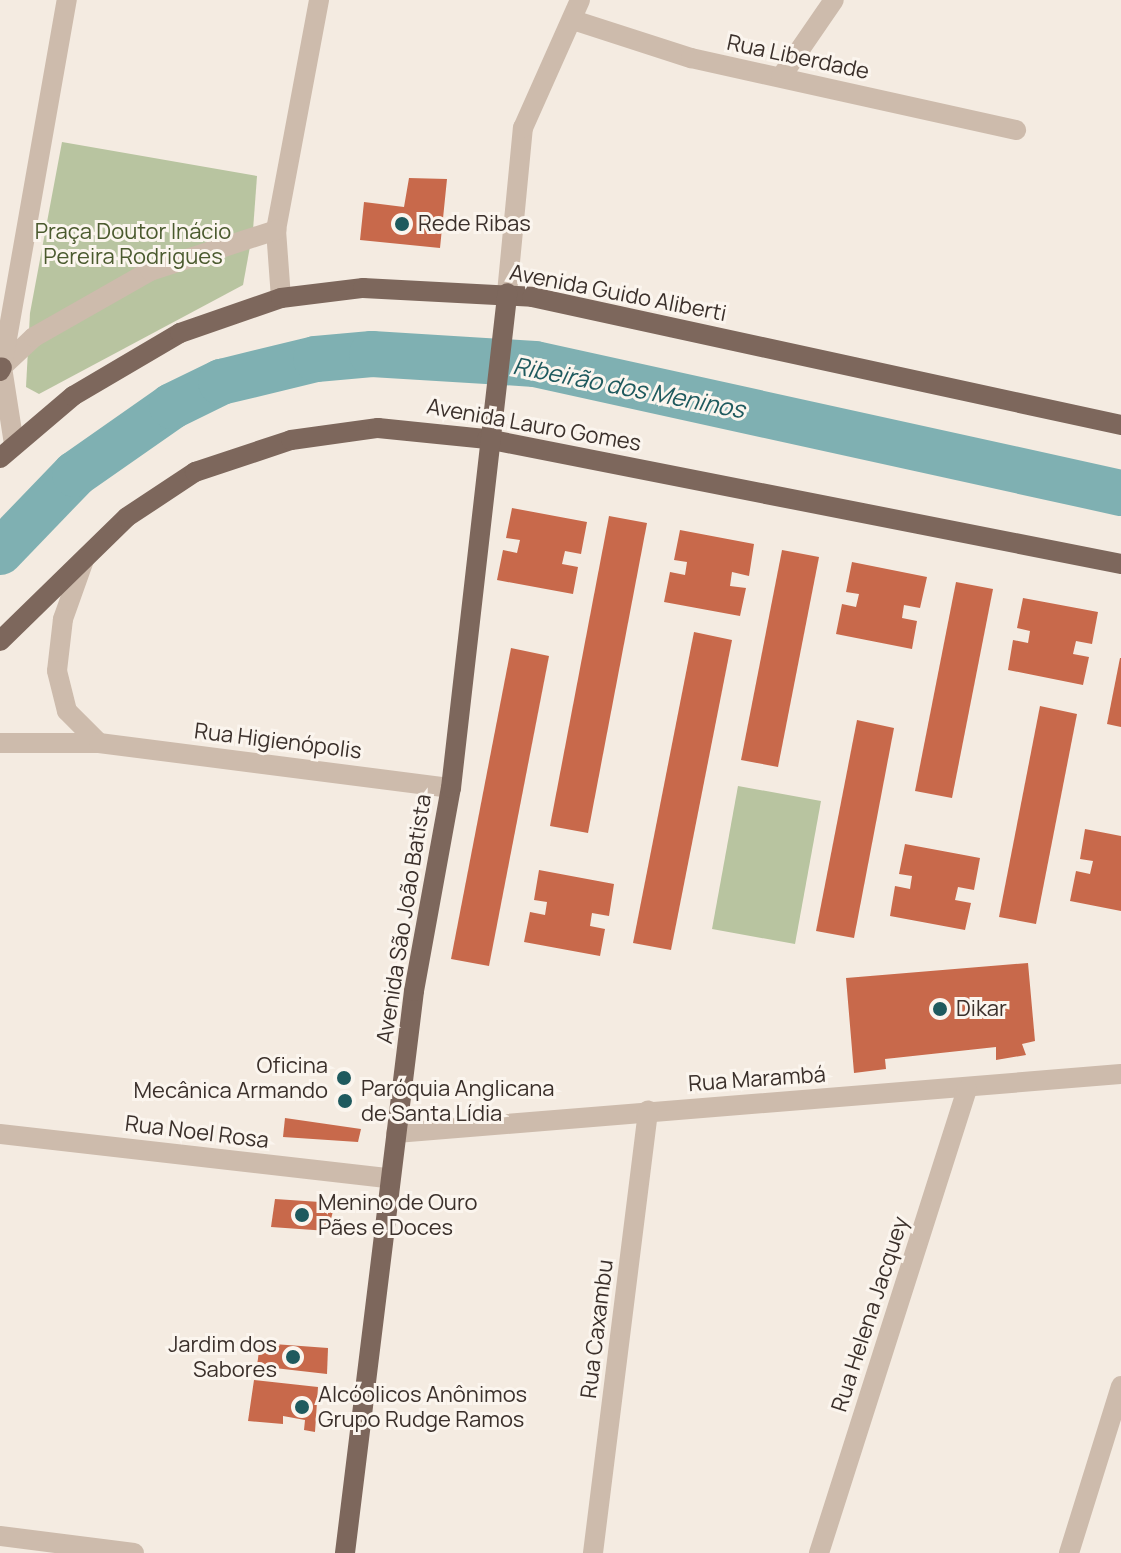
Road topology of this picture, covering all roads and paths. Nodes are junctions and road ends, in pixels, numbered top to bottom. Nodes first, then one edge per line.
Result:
1 (67, 0) edge
2 (319, 0) edge
3 (580, 0) edge
4 (834, 0) edge
5 (573, 20) junction
6 (781, 77) junction
7 (1016, 130) dead end
8 (276, 230) junction
9 (507, 293) junction
10 (281, 298) junction
11 (1, 369) edge
12 (1121, 425) edge
13 (487, 439) junction
14 (7, 451) edge
15 (84, 560) junction
16 (1121, 564) edge
17 (0, 641) edge
18 (0, 743) edge
19 (99, 743) junction
20 (451, 788) junction
21 (1121, 1074) edge
22 (967, 1089) junction
23 (648, 1110) junction
24 (396, 1133) junction
25 (0, 1134) edge
26 (389, 1178) junction
27 (1121, 1386) edge
28 (0, 1536) edge
29 (134, 1553) edge
30 (345, 1553) edge
31 (593, 1553) edge
32 (819, 1553) edge
33 (1069, 1553) edge

1 - 11 street
2 - 8 street
3 - 5 street
4 - 6 street
5 - 6 street, Rua Liberdade
5 - 9 street
6 - 7 street, Rua Liberdade
8 - 10 street
8 - 11 street
9 - 10 main road, Avenida Guido Aliberti
9 - 12 main road, Avenida Guido Aliberti
9 - 13 main road, Avenida São João Batista
10 - 14 main road, Avenida Guido Aliberti
11 - 14 street
13 - 15 main road, Avenida Lauro Gomes
13 - 16 main road, Avenida Lauro Gomes
13 - 20 main road, Avenida São João Batista
15 - 17 main road, Avenida Lauro Gomes
15 - 19 street
18 - 19 street, Rua Higienópolis
19 - 20 street, Rua Higienópolis
20 - 24 main road, Avenida São João Batista
21 - 22 street, Rua Marambá
22 - 23 street, Rua Marambá
22 - 32 street, Rua Helena Jacquey
23 - 24 street, Rua Marambá
23 - 31 street, Rua Caxambu
24 - 26 main road, Avenida São João Batista
25 - 26 street, Rua Noel Rosa
26 - 30 main road, Avenida São João Batista
27 - 33 street
28 - 29 street

